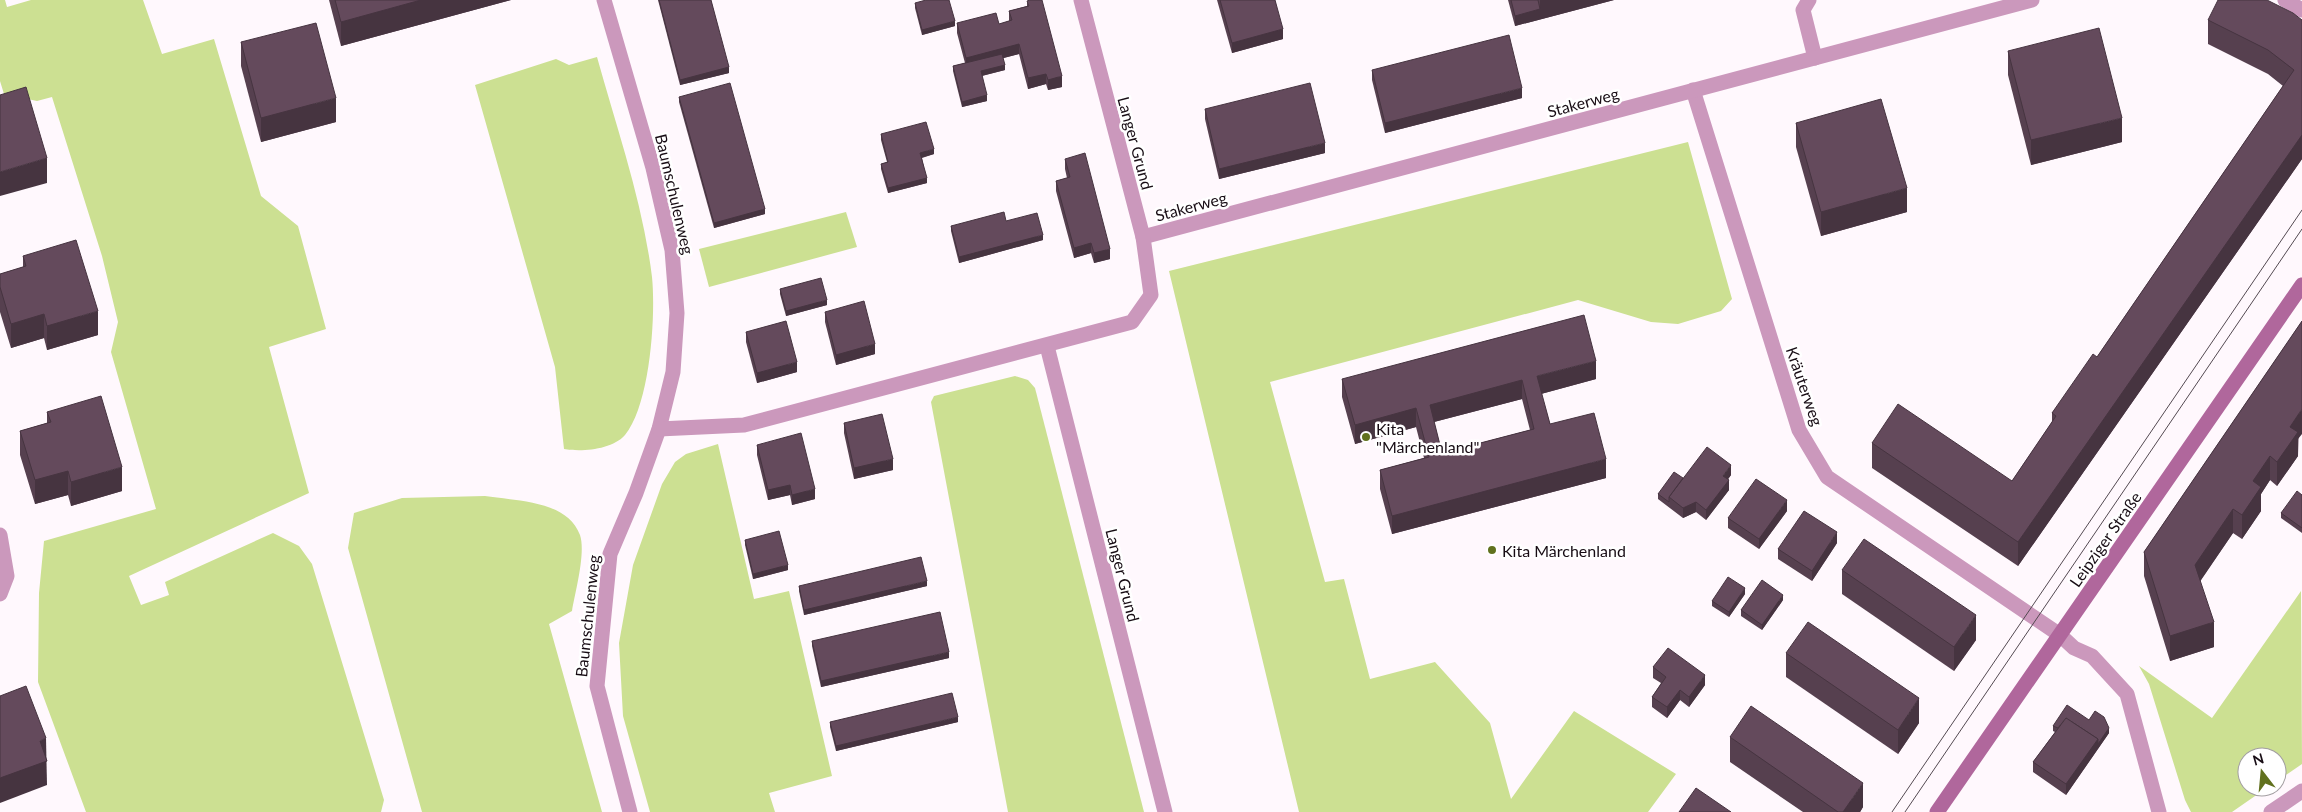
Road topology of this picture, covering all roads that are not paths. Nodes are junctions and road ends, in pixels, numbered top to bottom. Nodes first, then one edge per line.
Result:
1 (604, 0) edge
2 (1081, 0) edge
3 (1809, 0) edge
4 (2032, 0) edge
5 (2285, 0) edge
6 (2302, 10) edge
7 (1816, 58) junction
8 (1693, 90) junction
9 (1143, 237) junction
10 (2302, 286) edge
11 (1047, 346) junction
12 (659, 429) junction
13 (0, 535) edge
14 (0, 594) edge
15 (2060, 635) junction
16 (2302, 791) edge
17 (630, 812) edge
18 (1164, 812) edge
19 (1937, 812) edge
20 (2159, 812) edge
21 (2271, 812) edge

1 - 12 street, Baumschulenweg
2 - 9 street, Langer Grund
3 - 7 street
4 - 7 street, Stakerweg
5 - 6 street
7 - 8 street, Stakerweg
8 - 9 street, Stakerweg
8 - 15 street, Kräuterweg
9 - 11 street, Langer Grund
10 - 15 street, Leipziger Straße
11 - 12 street, Langer Grund
11 - 18 street, Langer Grund
12 - 17 street, Baumschulenweg
13 - 14 street
15 - 19 street, Leipziger Straße
15 - 20 street, Kräuterweg
16 - 21 street

